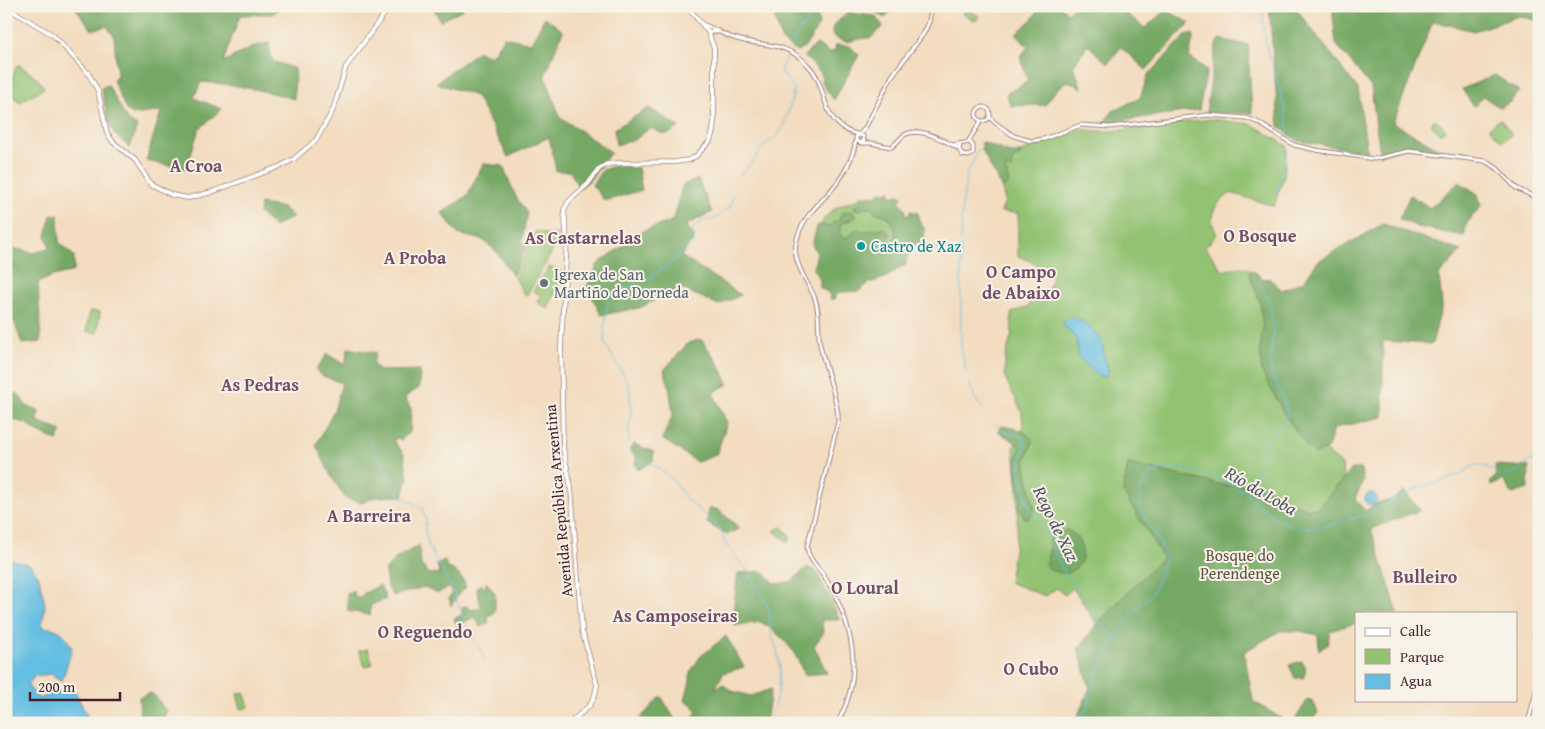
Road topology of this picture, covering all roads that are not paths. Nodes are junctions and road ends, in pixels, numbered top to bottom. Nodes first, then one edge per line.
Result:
1 (390, 6) edge
2 (687, 6) edge
3 (932, 6) edge
4 (6, 7) edge
5 (700, 23) junction
6 (712, 27) junction
7 (707, 31) junction
8 (713, 32) junction
9 (723, 33) junction
10 (712, 41) junction
11 (988, 119) junction
12 (979, 120) junction
13 (865, 128) junction
14 (850, 132) junction
15 (859, 134) junction
16 (864, 137) junction
17 (856, 140) junction
18 (861, 143) junction
19 (871, 143) junction
20 (970, 143) junction
21 (960, 147) junction
22 (855, 149) junction
23 (1539, 199) edge
24 (1539, 571) edge
25 (1539, 593) edge
26 (1539, 620) edge
27 (1539, 675) edge
28 (1539, 680) edge
29 (570, 723) edge
30 (837, 723) edge
31 (1528, 723) edge

1 - 4 main road
2 - 5 main road, Avenida República Arxentina
3 - 13 street
5 - 6 street
5 - 7 main road, Avenida República Arxentina
6 - 7 street
6 - 8 street, Avenida República Arxentina
6 - 9 street
7 - 8 street
7 - 10 main road, Avenida República Arxentina
8 - 9 street
8 - 10 street, Avenida República Arxentina
9 - 14 street
10 - 29 main road, Avenida República Arxentina
11 - 12 street
11 - 12 street
11 - 23 street
12 - 20 street
13 - 15 street
13 - 16 street
14 - 15 street
14 - 17 street
15 - 16 street
15 - 17 street
16 - 18 street
16 - 19 street
17 - 18 street
17 - 22 street
18 - 19 street
18 - 22 street
19 - 21 street
20 - 21 street
20 - 21 street
22 - 30 street
24 - 25 street
26 - 27 street
28 - 31 street

